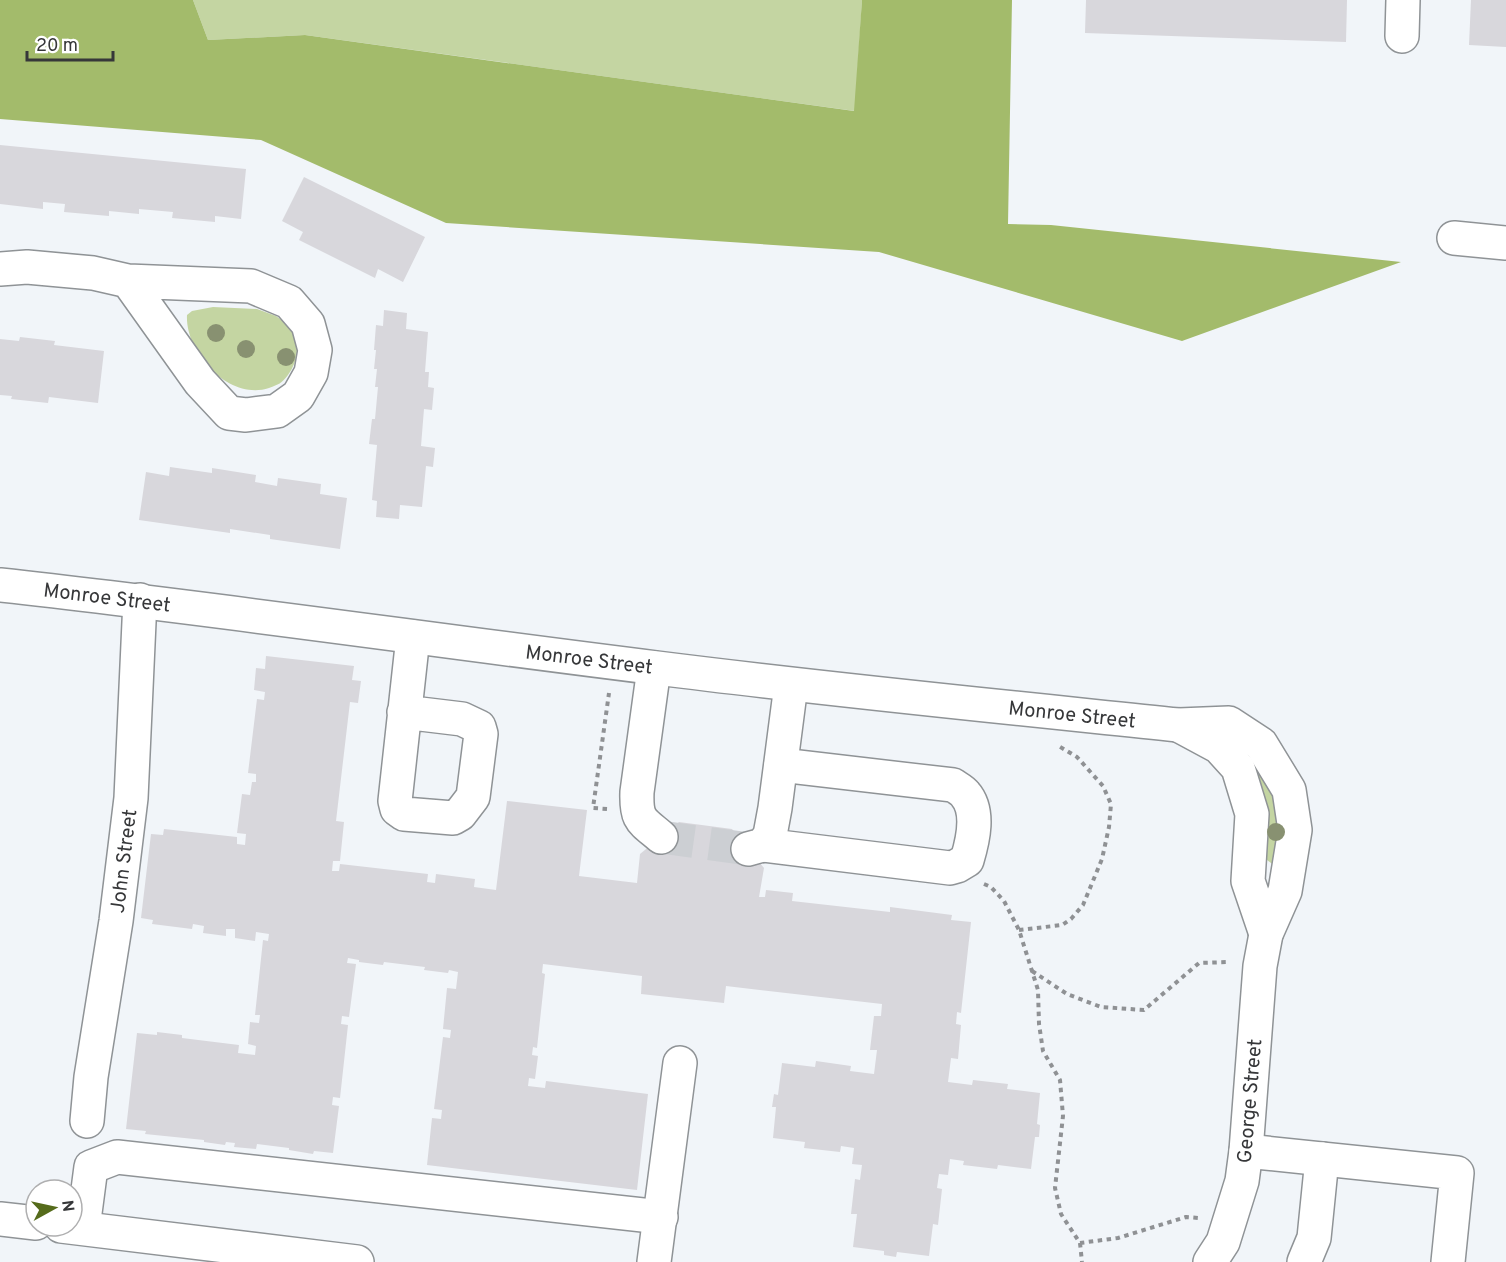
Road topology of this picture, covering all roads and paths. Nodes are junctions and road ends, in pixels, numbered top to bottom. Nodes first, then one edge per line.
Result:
1 (1404, 0) edge
2 (1402, 36) dead end
3 (1454, 238) dead end
4 (1506, 243) edge
5 (0, 269) edge
6 (128, 281) junction
7 (0, 585) edge
8 (140, 600) junction
9 (413, 637) junction
10 (654, 668) junction
11 (791, 684) junction
12 (404, 712) dead end
13 (1179, 725) junction
14 (1053, 742) dead end
15 (781, 765) junction
16 (661, 837) tunnel mouth
17 (1266, 934) junction
18 (1236, 962) dead end
19 (1032, 970) junction
20 (680, 1063) dead end
21 (87, 1121) dead end
22 (1246, 1151) junction
23 (1322, 1159) junction
24 (84, 1189) edge
25 (661, 1217) junction
26 (1205, 1219) dead end
27 (0, 1220) edge
28 (24, 1222) edge
29 (84, 1228) edge
30 (1080, 1243) junction
31 (357, 1262) edge
32 (654, 1262) edge
33 (1082, 1262) edge
34 (1210, 1262) edge
35 (1304, 1262) edge
36 (1448, 1262) edge

1 - 2 street
3 - 4 street
5 - 6 street
6 - 6 street
7 - 8 street, Monroe Street
8 - 9 street, Monroe Street
8 - 21 street, John Street
9 - 10 street, Monroe Street
9 - 12 street
10 - 11 street, Monroe Street
10 - 16 street
11 - 13 street, Monroe Street
11 - 15 street
13 - 17 street, George Street
13 - 17 street, George Street
14 - 19 path
15 - 15 street
17 - 22 street, George Street
18 - 19 path
19 - 30 path
20 - 25 street
22 - 23 street
22 - 34 street, George Street
23 - 35 street
23 - 36 street
24 - 25 street
25 - 32 street
26 - 30 path
27 - 28 street
29 - 31 street
30 - 33 path

